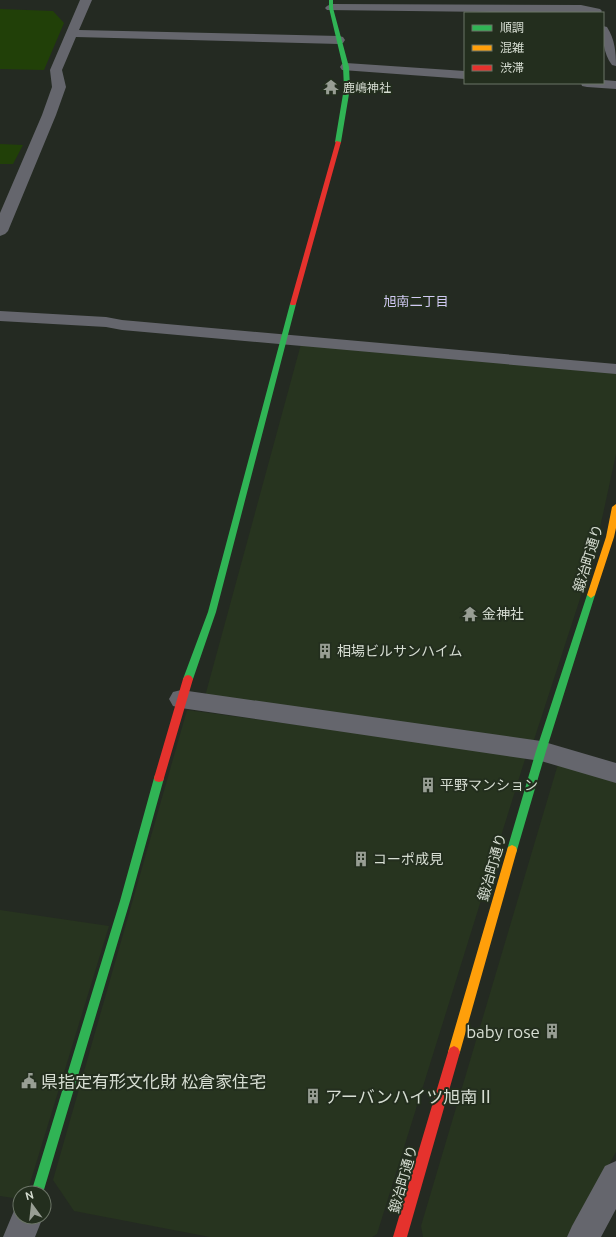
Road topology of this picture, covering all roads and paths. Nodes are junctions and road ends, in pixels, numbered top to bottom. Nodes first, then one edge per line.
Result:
1 (86, 0) edge
2 (331, 4) edge
3 (595, 8) edge
4 (604, 32) edge
5 (72, 33) junction
6 (339, 40) junction
7 (616, 62) edge
8 (346, 67) junction
9 (464, 75) edge
10 (602, 84) edge
11 (616, 85) edge
12 (0, 231) edge
13 (0, 316) edge
14 (286, 339) junction
15 (616, 369) edge
16 (616, 507) edge
17 (182, 699) junction
18 (541, 751) junction
19 (616, 773) edge
20 (616, 1177) edge
21 (39, 1185) edge
22 (23, 1225) edge
23 (0, 1234) edge
24 (17, 1237) edge
25 (400, 1237) edge
26 (583, 1237) edge

1 - 5 street
2 - 3 street
2 - 6 street
4 - 7 street
5 - 6 street
5 - 12 street
6 - 8 street
8 - 9 street
8 - 14 street
10 - 11 street
13 - 14 street
14 - 15 street
14 - 17 street
16 - 18 street, 鍛冶町通り
17 - 18 street
17 - 21 street
18 - 19 street
18 - 25 street, 鍛冶町通り
20 - 26 street
22 - 24 street
23 - 24 street

